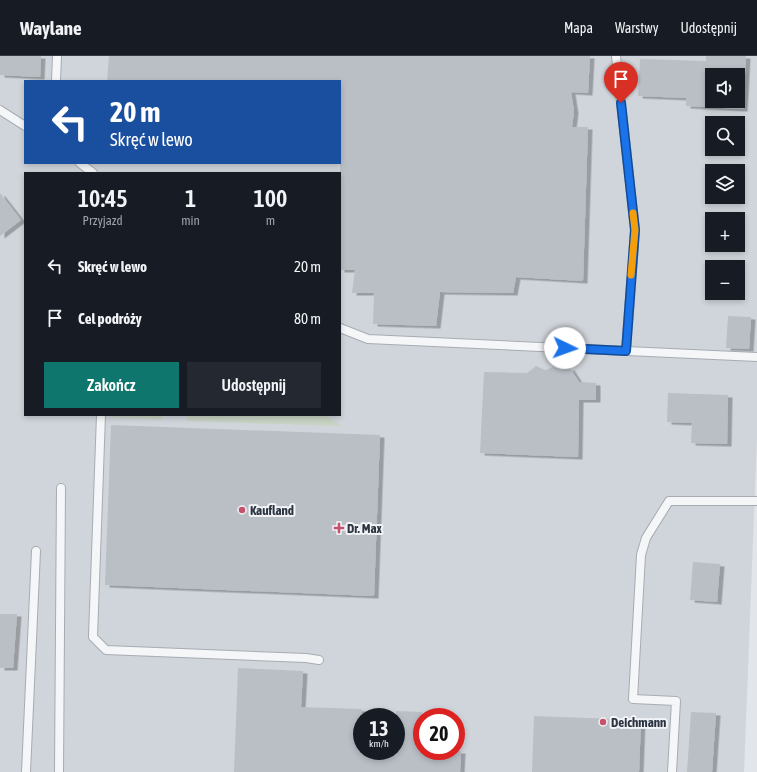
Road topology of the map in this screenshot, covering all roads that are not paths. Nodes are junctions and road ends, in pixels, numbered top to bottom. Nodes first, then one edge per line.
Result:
1 (57, 56) edge
2 (616, 56) edge
3 (56, 80) edge
4 (0, 110) edge
5 (24, 125) edge
6 (81, 164) edge
7 (92, 172) edge
8 (341, 328) edge
9 (626, 351) junction
10 (757, 357) edge
11 (101, 416) edge
12 (61, 488) dead end
13 (757, 501) edge
14 (36, 551) dead end
15 (319, 660) dead end
16 (26, 772) edge
17 (59, 772) edge
18 (672, 772) edge

1 - 3 lane
2 - 9 lane
4 - 5 lane
6 - 7 lane
8 - 9 lane
9 - 10 lane
11 - 15 lane
12 - 17 lane
13 - 18 lane
14 - 16 lane

